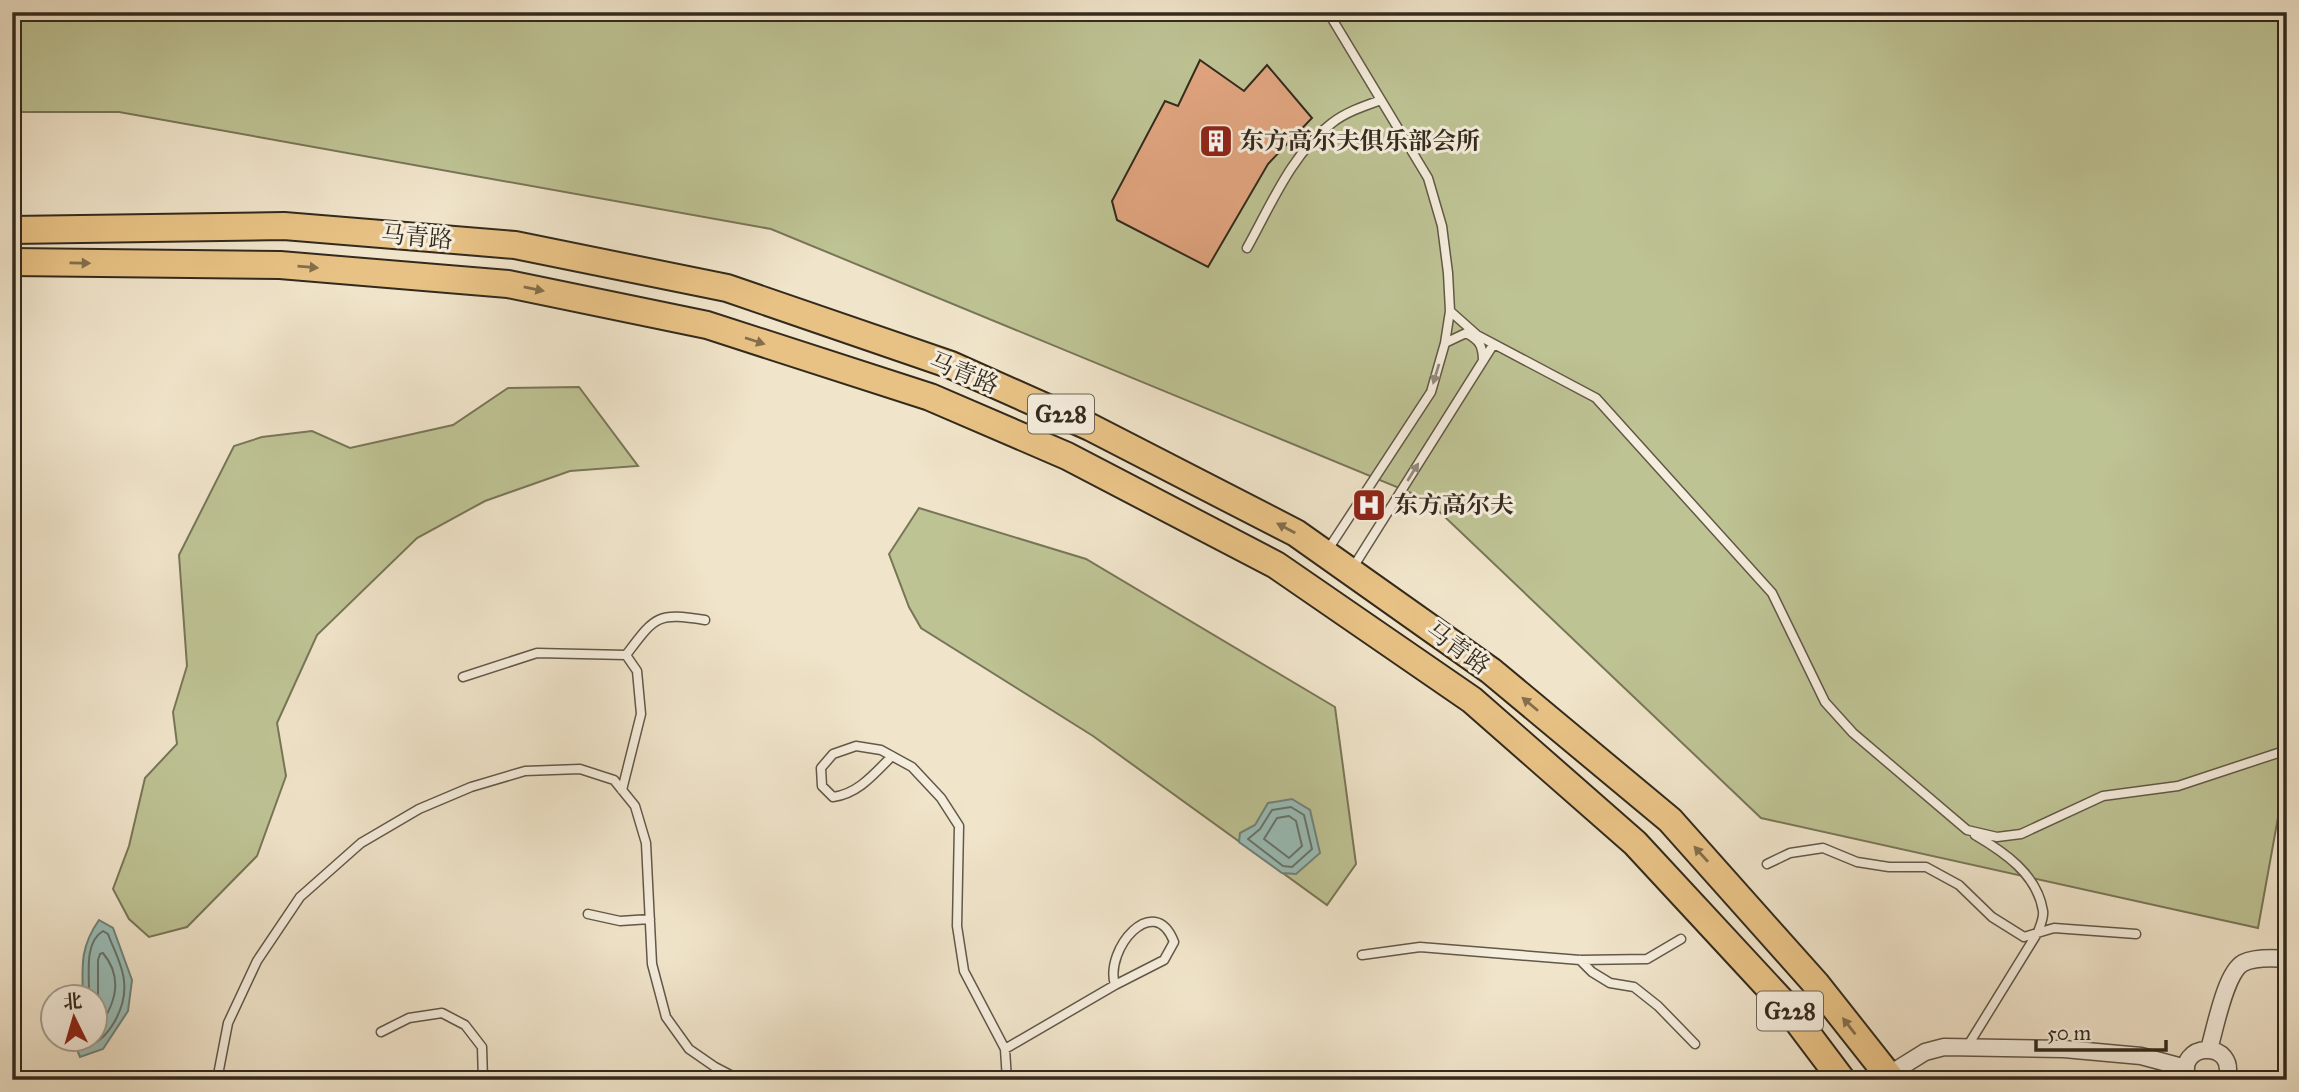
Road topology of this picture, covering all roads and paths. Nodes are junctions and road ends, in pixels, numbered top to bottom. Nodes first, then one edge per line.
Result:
1 (1328, 12) edge
2 (1381, 100) junction
3 (12, 230) edge
4 (1247, 248) dead end
5 (12, 262) edge
6 (1450, 311) junction
7 (1445, 343) junction
8 (1493, 345) junction
9 (1483, 361) junction
10 (1326, 554) junction
11 (1350, 572) junction
12 (705, 620) dead end
13 (626, 655) junction
14 (463, 677) dead end
15 (2287, 750) edge
16 (892, 756) junction
17 (622, 790) junction
18 (1967, 830) junction
19 (1767, 864) dead end
20 (588, 914) dead end
21 (650, 919) junction
22 (2038, 932) junction
23 (2136, 934) dead end
24 (1681, 939) dead end
25 (1362, 955) dead end
26 (2287, 959) edge
27 (1580, 960) junction
28 (1115, 985) junction
29 (382, 1032) dead end
30 (1695, 1044) dead end
31 (1967, 1047) junction
32 (1005, 1049) junction
33 (2209, 1049) junction
34 (2187, 1074) edge
35 (1890, 1077) edge
36 (217, 1080) edge
37 (483, 1080) edge
38 (740, 1080) edge
39 (1007, 1080) edge
40 (1842, 1080) edge
41 (2226, 1080) edge

1 - 2 lane
2 - 4 lane
2 - 6 lane
10 -> 3 highway, 马青路 / G228
5 -> 40 highway, 马青路 / G228
6 - 7 lane
6 - 8 lane
7 - 9 lane
7 -> 10 lane
8 - 9 lane
8 - 18 lane
11 -> 9 lane
10 - 11 highway, 马青路 / G228
35 -> 11 highway, 马青路 / G228
12 - 13 lane
13 - 14 lane
13 - 17 lane
15 - 18 lane
16 - 16 lane
16 - 32 lane
17 - 21 lane
17 - 36 lane
18 - 22 lane
19 - 22 lane
20 - 21 lane
21 - 38 lane
22 - 23 lane
22 - 31 lane
24 - 27 lane
25 - 27 lane
26 - 33 street
27 - 30 lane
28 - 28 lane
28 - 32 lane
29 - 37 lane
31 - 34 street
31 - 35 street
32 - 39 lane
33 - 34 street
33 - 41 street

